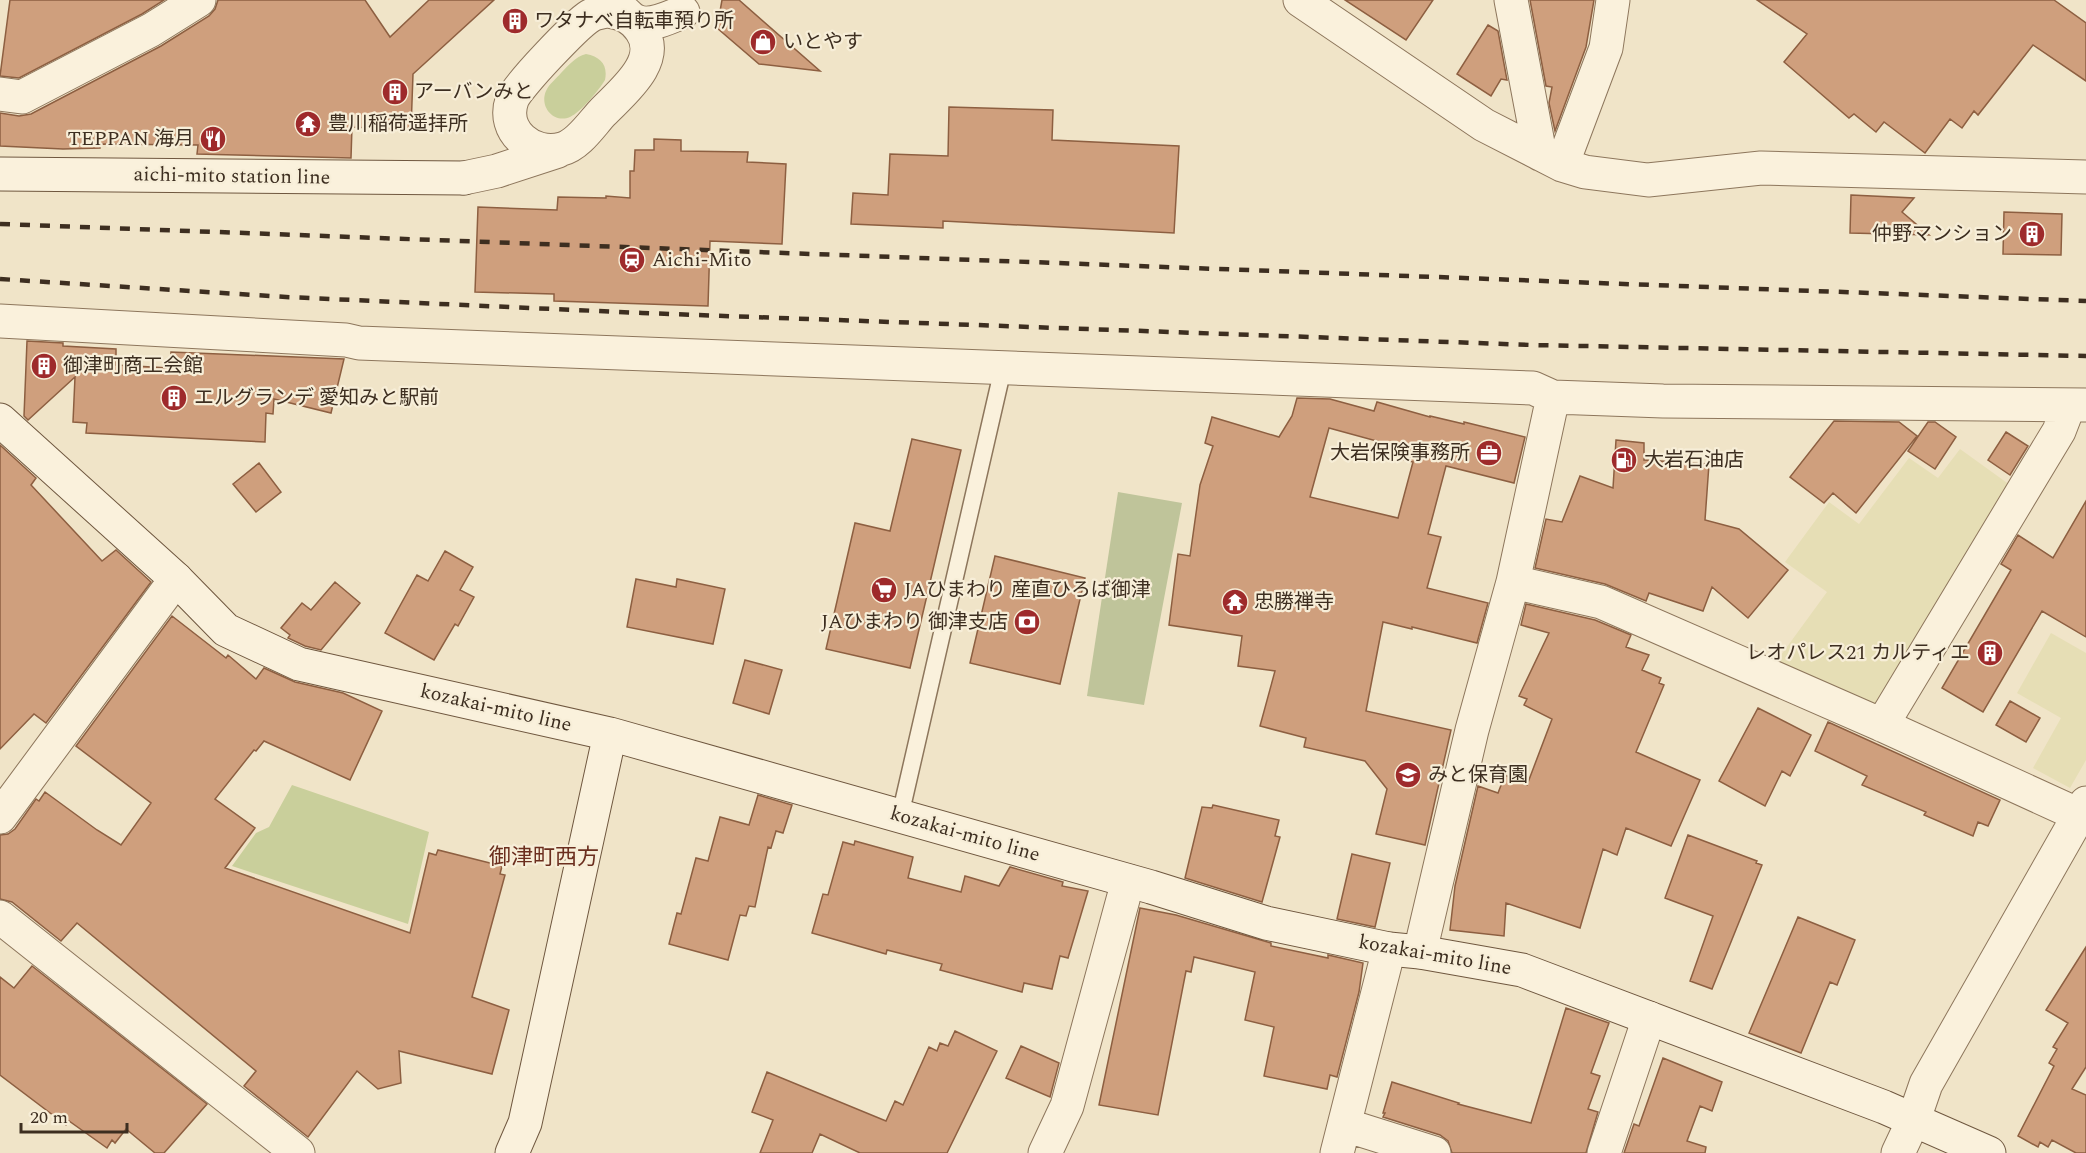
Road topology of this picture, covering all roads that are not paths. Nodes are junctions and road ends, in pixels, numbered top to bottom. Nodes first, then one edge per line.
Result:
1 (199, 0) edge
2 (1300, 0) edge
3 (1511, 0) edge
4 (1613, 0) edge
5 (689, 6) edge
6 (623, 10) edge
7 (589, 12) edge
8 (645, 63) junction
9 (0, 94) edge
10 (510, 114) junction
11 (565, 148) junction
12 (1551, 159) junction
13 (497, 171) junction
14 (0, 174) edge
15 (2086, 177) edge
16 (0, 321) edge
17 (1004, 368) junction
18 (1553, 397) junction
19 (2077, 405) edge
20 (0, 420) edge
21 (176, 579) junction
22 (1513, 582) junction
23 (1882, 725) junction
24 (610, 734) junction
25 (2083, 809) edge
26 (900, 816) junction
27 (0, 818) edge
28 (1128, 881) junction
29 (0, 917) edge
30 (1405, 950) junction
31 (1649, 1018) junction
32 (1914, 1119) junction
33 (1341, 1139) edge
34 (298, 1153) edge
35 (512, 1153) edge
36 (1045, 1153) edge
37 (1434, 1153) edge
38 (1604, 1153) edge
39 (1898, 1153) edge
40 (1989, 1153) edge

1 - 9 street
2 - 12 street
3 - 12 street
4 - 12 street
5 - 6 street
5 - 8 street
6 - 7 street
6 - 8 street
7 - 10 street
8 - 11 street
10 - 11 street
10 - 13 street
11 - 13 street, aichi-mito station line
12 - 15 street
13 - 14 street, aichi-mito station line
16 - 17 street
17 - 18 street
17 - 26 lane
18 - 19 street
18 - 22 street
19 - 23 street
20 - 21 street, kozakai-mito line
21 - 24 street, kozakai-mito line
21 - 27 street
22 - 23 street
22 - 30 street
23 - 25 street
24 - 26 street, kozakai-mito line
24 - 35 street
25 - 32 street
26 - 28 street, kozakai-mito line
28 - 30 street, kozakai-mito line
28 - 36 street
29 - 34 street
30 - 31 street, kozakai-mito line
30 - 33 street
31 - 32 street, kozakai-mito line
31 - 38 street
32 - 39 street
32 - 40 street, kozakai-mito line
33 - 37 street

